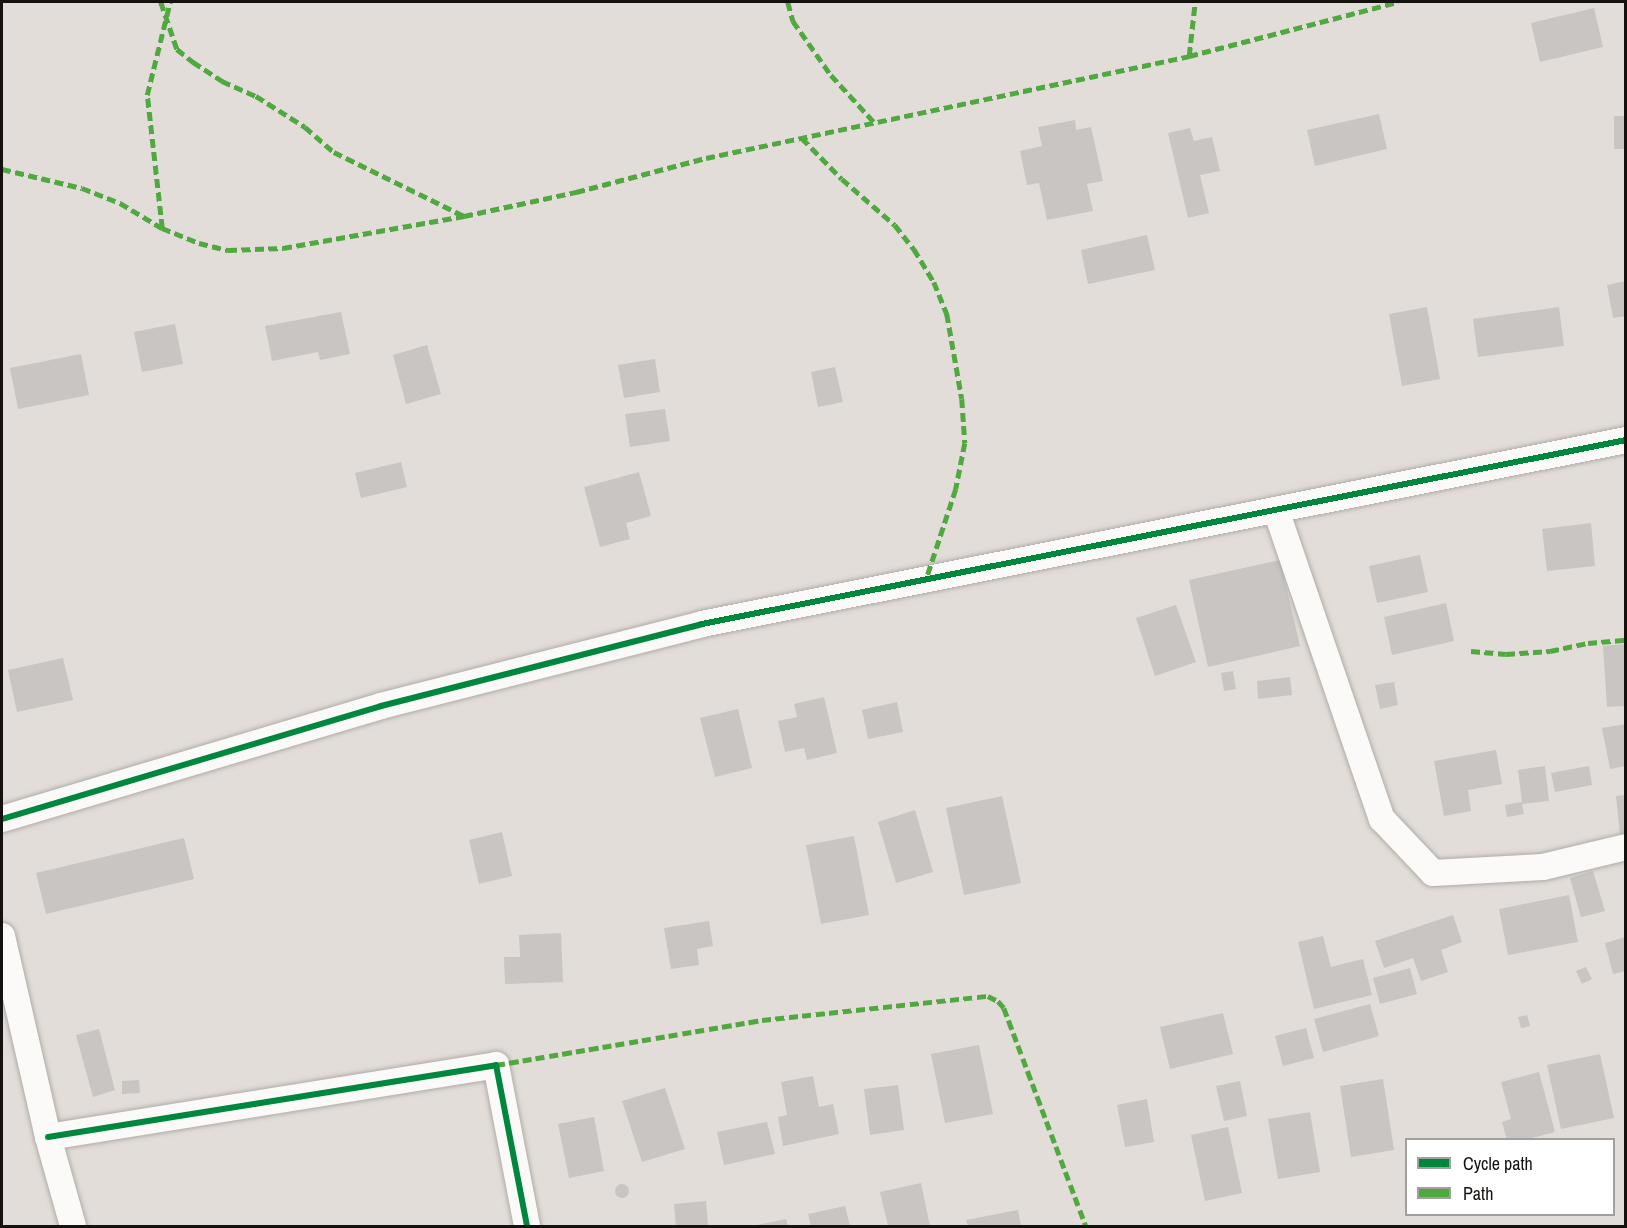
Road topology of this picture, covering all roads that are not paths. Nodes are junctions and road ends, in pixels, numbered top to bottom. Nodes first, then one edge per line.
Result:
1 (1626, 440) edge
2 (1276, 510) junction
3 (2, 819) edge
4 (1626, 847) edge
5 (2, 936) edge
6 (48, 1137) junction
7 (73, 1227) edge
8 (527, 1227) edge

1 - 2 street
2 - 3 street
2 - 4 street
5 - 6 street
6 - 7 street
6 - 8 street

